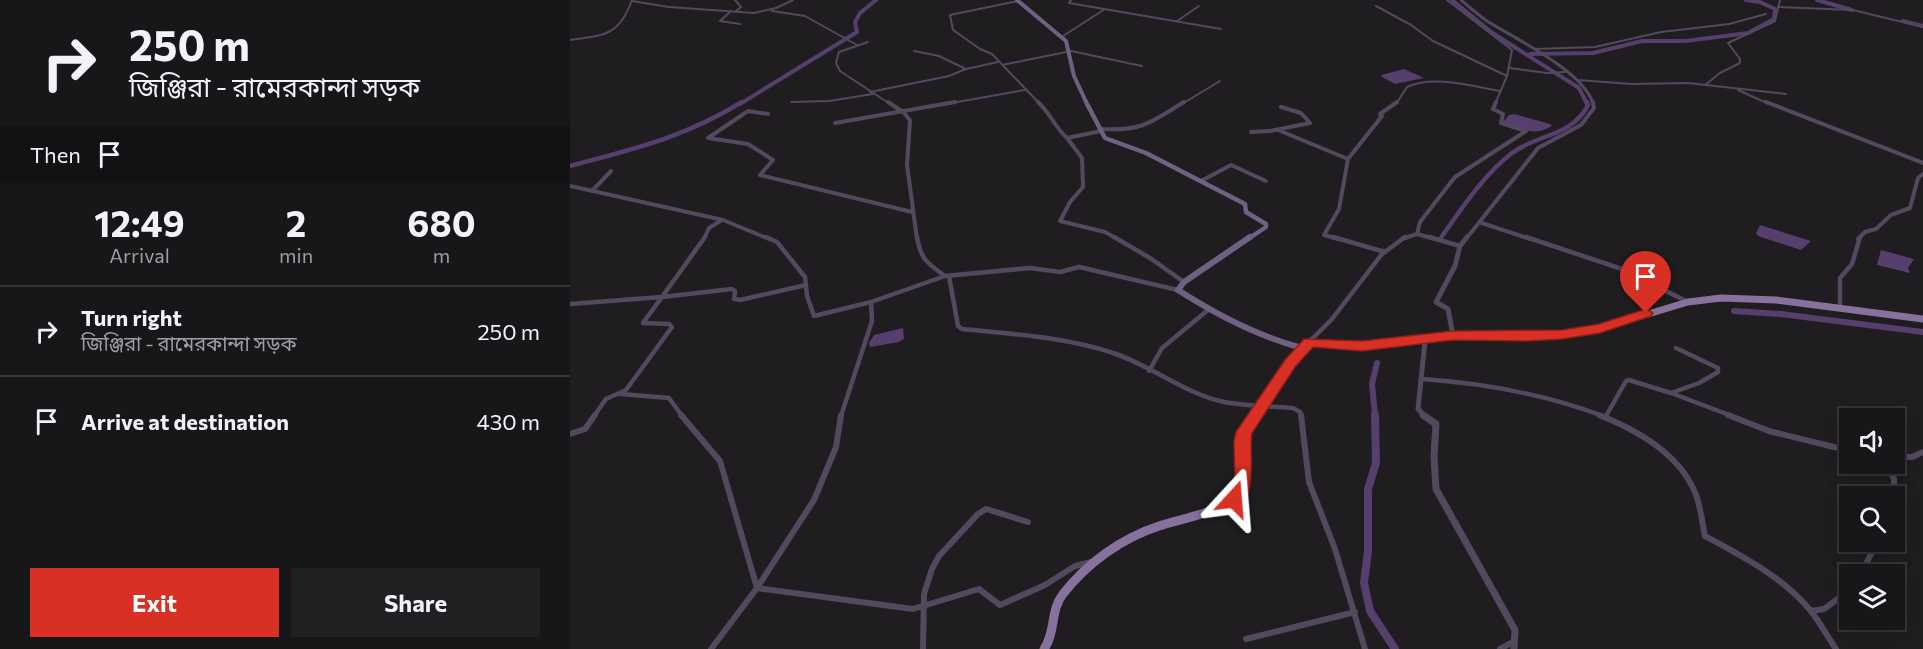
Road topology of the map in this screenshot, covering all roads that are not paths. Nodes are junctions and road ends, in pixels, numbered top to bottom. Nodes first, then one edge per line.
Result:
1 (632, 0) edge
2 (735, 0) edge
3 (793, 0) edge
4 (1017, 0) edge
5 (1071, 0) edge
6 (1447, 0) edge
7 (1461, 0) edge
8 (1780, 0) edge
9 (1199, 6) dead end
10 (1376, 6) dead end
11 (1778, 7) junction
12 (1105, 9) junction
13 (731, 11) junction
14 (736, 11) junction
15 (768, 11) junction
16 (1766, 14) dead end
17 (1177, 21) junction
18 (740, 24) dead end
19 (1923, 27) edge
20 (1221, 29) dead end
21 (1063, 36) junction
22 (570, 40) edge
23 (868, 42) dead end
24 (856, 44) junction
25 (1536, 50) junction
26 (914, 51) dead end
27 (1071, 51) junction
28 (999, 62) junction
29 (1002, 65) junction
30 (1142, 66) dead end
31 (1510, 68) junction
32 (966, 69) junction
33 (1565, 72) junction
34 (1507, 76) junction
35 (1577, 80) junction
36 (1220, 81) dead end
37 (1706, 85) junction
38 (1732, 87) junction
39 (1025, 90) junction
40 (1500, 91) junction
41 (872, 93) junction
42 (1786, 94) dead end
43 (791, 102) dead end
44 (1281, 107) dead end
45 (903, 112) junction
46 (768, 114) dead end
47 (835, 123) dead end
48 (1101, 130) junction
49 (1278, 130) junction
50 (1251, 132) dead end
51 (1067, 138) junction
52 (1348, 159) junction
53 (1923, 163) edge
54 (611, 171) dead end
55 (1923, 174) edge
56 (1201, 181) junction
57 (1266, 181) dead end
58 (570, 186) edge
59 (592, 191) junction
60 (912, 212) junction
61 (723, 220) junction
62 (1479, 222) junction
63 (1417, 234) junction
64 (1460, 246) junction
65 (1385, 252) junction
66 (947, 276) junction
67 (1184, 282) junction
68 (806, 285) junction
69 (1178, 290) junction
70 (662, 297) junction
71 (871, 302) junction
72 (1688, 302) junction
73 (570, 304) edge
74 (1840, 308) junction
75 (1208, 310) junction
76 (1923, 320) edge
77 (1453, 336) junction
78 (1425, 340) junction
79 (1306, 345) junction
80 (1676, 348) dead end
81 (1149, 371) junction
82 (1421, 380) junction
83 (1671, 393) junction
84 (621, 394) junction
85 (1262, 404) junction
86 (1606, 417) junction
87 (570, 434) edge
88 (1839, 449) edge
89 (1923, 452) edge
90 (1905, 457) edge
91 (1028, 522) dead end
92 (1097, 561) junction
93 (757, 588) junction
94 (1839, 598) edge
95 (925, 607) junction
96 (1811, 611) junction
97 (1355, 612) junction
98 (1246, 639) dead end
99 (1514, 646) edge
100 (711, 649) edge
101 (924, 649) edge
102 (1044, 649) edge
103 (1365, 649) edge
104 (1500, 649) edge
105 (1836, 649) edge

1 - 13 street
1 - 22 street
2 - 14 street
3 - 15 street
4 - 21 main road
4 - 28 street
5 - 12 street
6 - 31 street
7 - 25 street
8 - 11 street
9 - 17 street
10 - 34 street
11 - 19 street
11 - 37 street
12 - 17 street
12 - 21 street
13 - 14 street
13 - 18 street
14 - 15 street
15 - 24 street
16 - 25 street
17 - 20 street
21 - 27 main road
23 - 24 street
24 - 41 street
25 - 33 street
26 - 32 street
27 - 29 street
27 - 30 street
27 - 48 main road
28 - 29 street
28 - 32 street
29 - 39 street
31 - 33 street
31 - 34 street
32 - 41 street
33 - 35 street
34 - 40 street
35 - 37 street
35 - 62 street
36 - 48 street
37 - 38 street
38 - 42 street
38 - 53 street
39 - 45 street
39 - 51 street
40 - 52 street
40 - 63 street
41 - 43 street
41 - 45 street
44 - 49 street
45 - 47 street
45 - 60 street
46 - 60 street
48 - 51 street
48 - 56 main road
49 - 50 street
49 - 52 street
51 - 67 street
52 - 65 street
54 - 59 street
55 - 74 street
56 - 57 street
56 - 67 main road
58 - 59 street
59 - 61 street
60 - 66 street
61 - 68 street
61 - 70 street
62 - 64 street
62 - 72 street
63 - 64 street
63 - 65 street
64 - 77 street
65 - 79 street
66 - 69 street
66 - 71 street
66 - 81 street
67 - 69 main road
68 - 70 street
68 - 71 street
69 - 75 main road
70 - 73 street
70 - 84 street
71 - 93 street
72 - 74 main road
72 - 77 main road
74 - 76 main road
75 - 79 main road
75 - 81 street
77 - 78 main road
78 - 79 main road
78 - 82 street
79 - 85 main road
80 - 83 street
81 - 85 street
82 - 86 street
82 - 99 street
83 - 86 street
83 - 88 street
84 - 87 street
84 - 93 street
85 - 92 main road
85 - 97 street
86 - 96 street
89 - 90 street
91 - 95 street
92 - 95 street
92 - 102 main road
93 - 95 street
93 - 100 street
94 - 96 street
95 - 101 street
96 - 105 street
97 - 98 street
97 - 103 street
99 - 104 street

